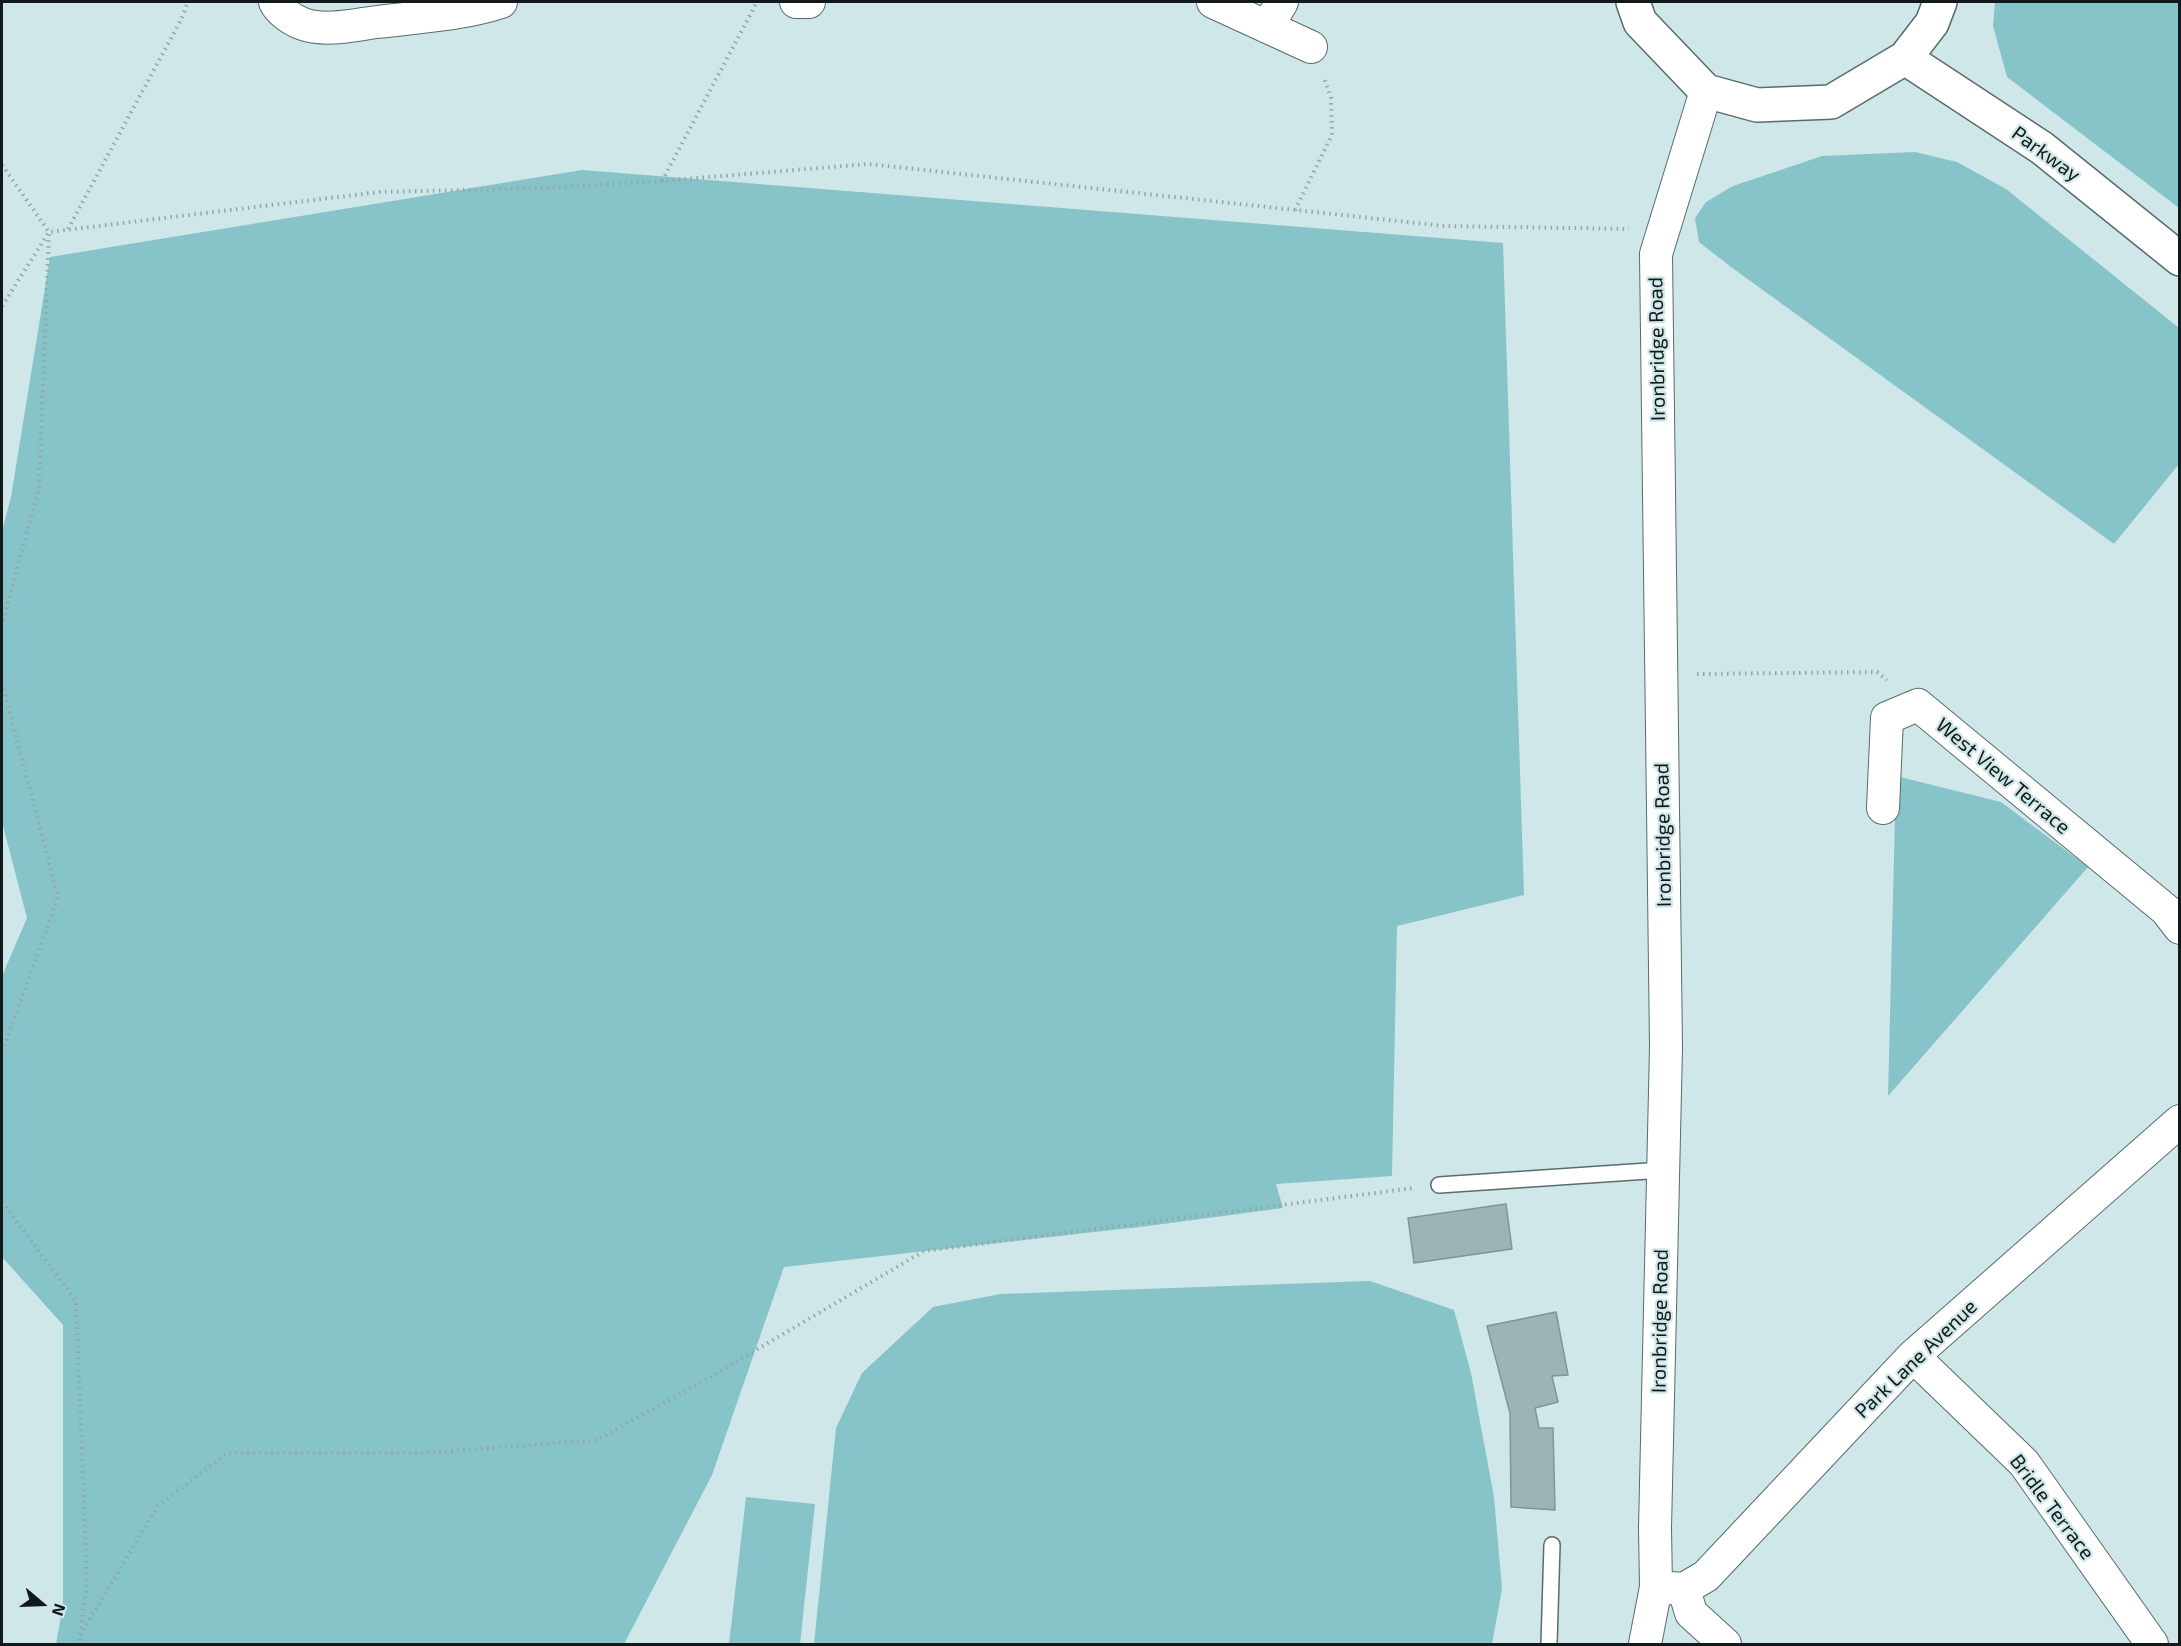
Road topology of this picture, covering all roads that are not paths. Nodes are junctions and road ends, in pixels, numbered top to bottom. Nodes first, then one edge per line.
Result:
1 (275, 2) edge
2 (796, 2) edge
3 (809, 2) edge
4 (1213, 2) edge
5 (1633, 2) edge
6 (1940, 2) edge
7 (488, 3) edge
8 (1275, 14) edge
9 (1311, 47) road end
10 (1905, 58) junction
11 (1706, 92) junction
12 (2180, 259) edge
13 (1883, 808) dead end
14 (2180, 928) edge
15 (2180, 1121) edge
16 (1663, 1170) junction
17 (1439, 1185) road end
18 (1913, 1356) junction
19 (1552, 1545) dead end
20 (1670, 1588) junction
21 (1549, 1644) edge
22 (1645, 1644) edge
23 (1725, 1644) edge
24 (2152, 1644) edge

1 - 7 street
2 - 3 street
4 - 8 street
5 - 11 main road
6 - 10 main road
8 - 9 street
10 - 11 main road
10 - 12 main road, Parkway
11 - 16 street, Ironbridge Road
13 - 14 street, West View Terrace
15 - 18 street, Park Lane Avenue
16 - 17 lane
16 - 20 street, Ironbridge Road
18 - 20 street, Park Lane Avenue
18 - 24 street, Bridle Terrace
19 - 21 lane
20 - 22 street
20 - 23 street

